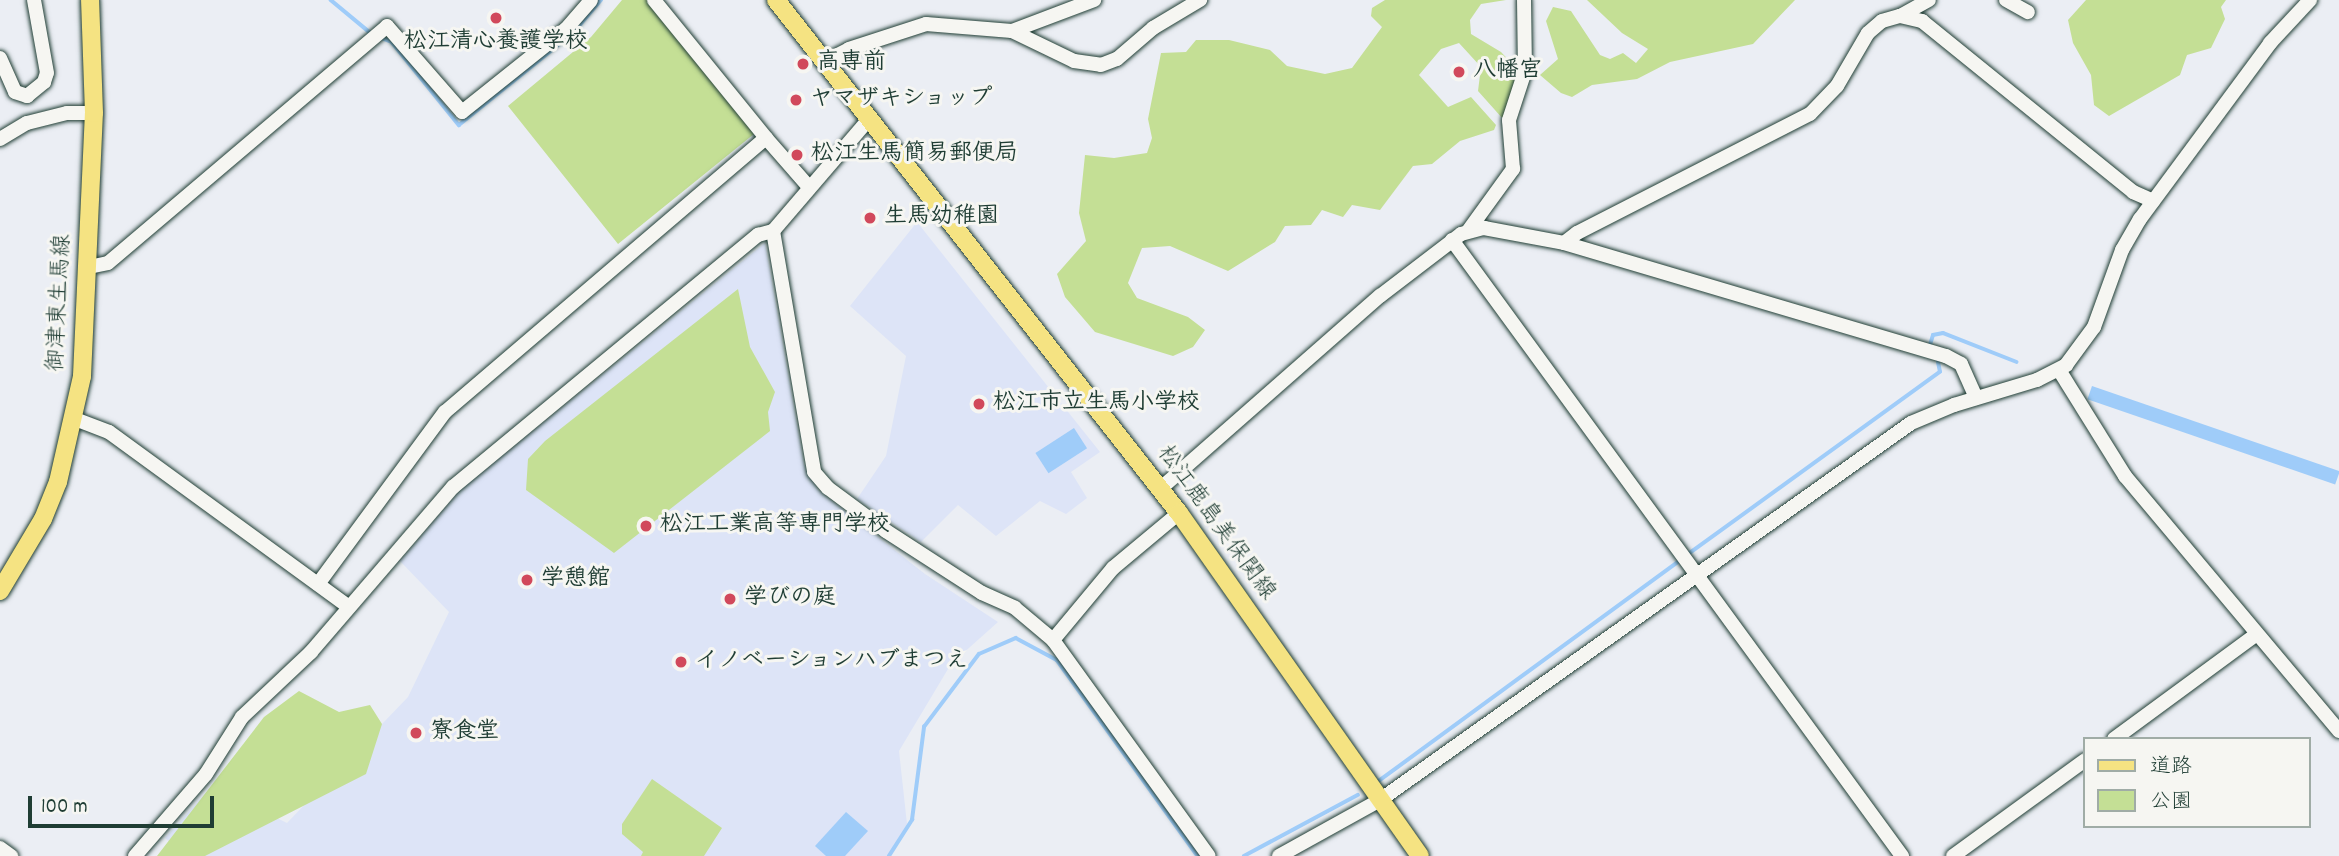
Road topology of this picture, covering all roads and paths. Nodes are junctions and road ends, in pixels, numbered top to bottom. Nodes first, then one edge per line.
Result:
1 (34, 0) edge
2 (90, 0) edge
3 (592, 0) edge
4 (654, 0) edge
5 (776, 0) edge
6 (1094, 0) edge
7 (1200, 0) edge
8 (1524, 0) edge
9 (1929, 0) edge
10 (2006, 0) edge
11 (2310, 0) edge
12 (2028, 12) dead end
13 (1900, 16) junction
14 (1012, 31) junction
15 (0, 58) edge
16 (824, 62) junction
17 (94, 113) junction
18 (869, 119) junction
19 (766, 138) junction
20 (0, 139) edge
21 (808, 186) junction
22 (2153, 201) junction
23 (773, 230) junction
24 (1468, 231) junction
25 (1452, 240) junction
26 (1564, 243) junction
27 (89, 267) junction
28 (2059, 370) junction
29 (1976, 398) junction
30 (75, 419) junction
31 (1160, 489) junction
32 (1178, 513) junction
33 (1696, 575) junction
34 (318, 584) junction
35 (0, 591) edge
36 (349, 607) junction
37 (2257, 634) junction
38 (1053, 640) junction
39 (2339, 731) edge
40 (2117, 737) edge
41 (2084, 761) edge
42 (1380, 800) junction
43 (0, 848) edge
44 (11, 856) edge
45 (135, 856) edge
46 (1209, 856) edge
47 (1279, 856) edge
48 (1420, 856) edge
49 (1902, 856) edge
50 (1953, 856) edge

1 - 15 street
2 - 17 main road, 御津東生馬線
3 - 27 street
4 - 19 street
5 - 16 main road, 松江鹿島美保関線
6 - 14 street
7 - 14 street
8 - 24 street
9 - 13 street
10 - 12 street
11 - 22 street
13 - 22 street
13 - 26 street
14 - 16 street
16 - 18 main road, 松江鹿島美保関線
17 - 20 street
17 - 27 main road, 御津東生馬線
18 - 21 street
18 - 31 main road, 松江鹿島美保関線
19 - 21 street
19 - 34 street
21 - 23 street
22 - 28 street
23 - 36 street
23 - 38 street
24 - 25 street
24 - 26 street
25 - 31 street
25 - 33 street
26 - 29 street
27 - 30 main road, 御津東生馬線
28 - 29 street
28 - 37 street
29 - 33 street
30 - 34 street
30 - 35 main road, 御津東生馬線
31 - 32 main road, 松江鹿島美保関線
32 - 38 street
32 - 42 main road, 松江鹿島美保関線
33 - 42 street
33 - 49 street
34 - 36 street
36 - 45 street
37 - 39 street
37 - 40 street
38 - 46 street
41 - 50 street
42 - 47 street
42 - 48 main road, 松江鹿島美保関線
43 - 44 street

